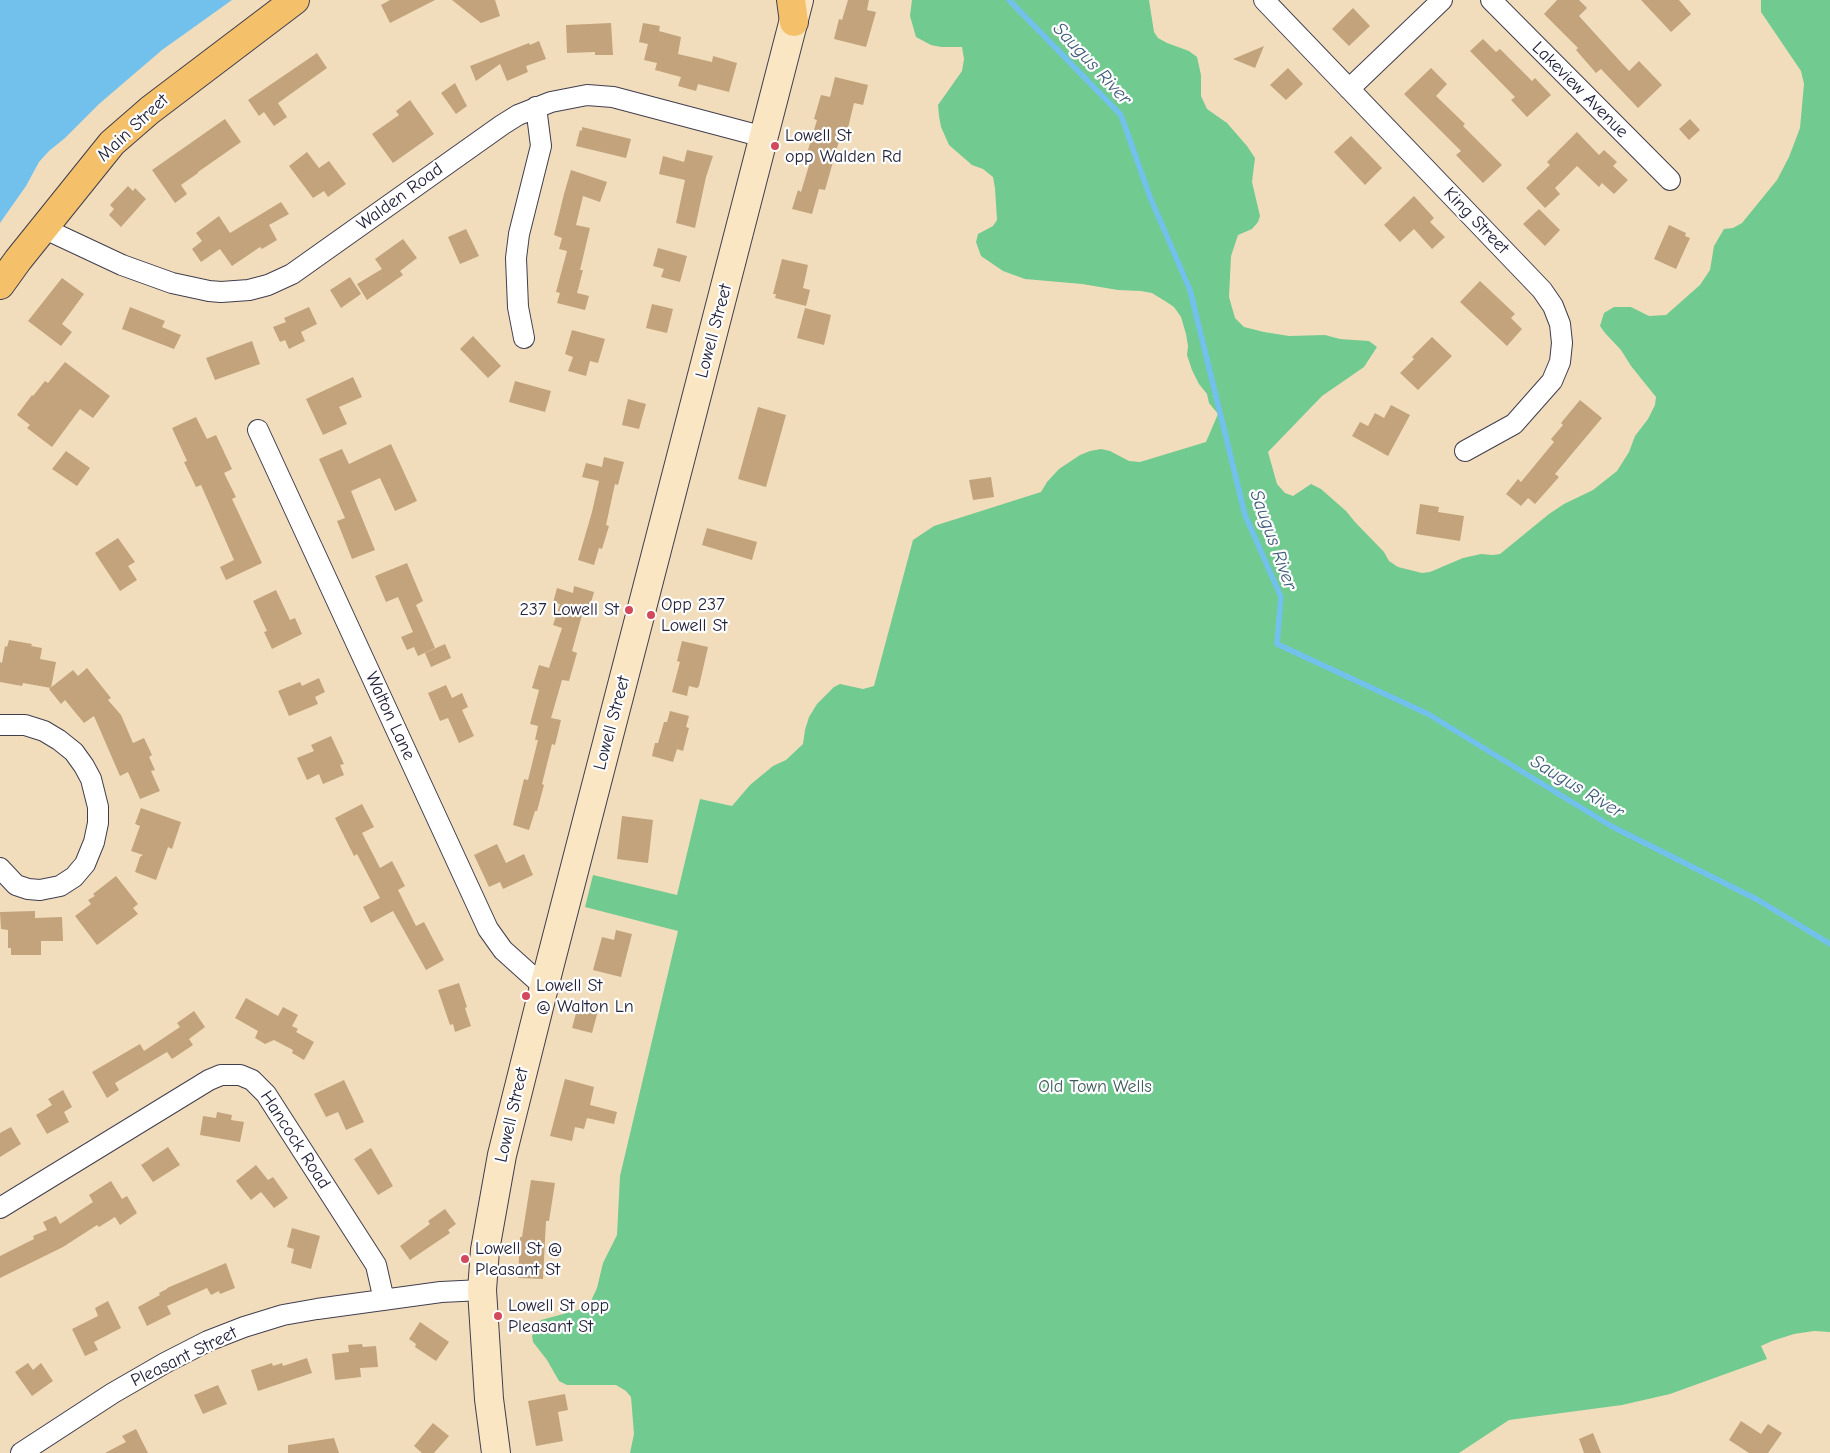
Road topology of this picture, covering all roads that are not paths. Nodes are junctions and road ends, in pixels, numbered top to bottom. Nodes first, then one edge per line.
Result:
1 (295, 0) edge
2 (1264, 0) edge
3 (1442, 0) edge
4 (1490, 0) edge
5 (795, 7) edge
6 (1349, 89) junction
7 (536, 107) junction
8 (764, 137) junction
9 (1670, 180) dead end
10 (43, 228) junction
11 (0, 285) edge
12 (524, 338) dead end
13 (258, 430) dead end
14 (1465, 451) dead end
15 (0, 725) edge
16 (0, 868) edge
17 (544, 987) junction
18 (0, 1208) edge
19 (482, 1290) junction
20 (384, 1300) junction
21 (22, 1453) edge
22 (496, 1453) edge

1 - 10 main road, Main Street
2 - 6 street, King Street
3 - 6 street
4 - 9 street, Lakeview Avenue
5 - 8 main road, Lowell Street
6 - 14 street, King Street
7 - 8 street, Walden Road
7 - 10 street, Walden Road
7 - 12 street
8 - 17 main road, Lowell Street
10 - 11 main road, Main Street
13 - 17 street, Walton Lane
15 - 16 street
17 - 19 main road, Lowell Street
18 - 20 street, Hancock Road
19 - 20 street, Pleasant Street
19 - 22 main road, Lowell Street
20 - 21 street, Pleasant Street

